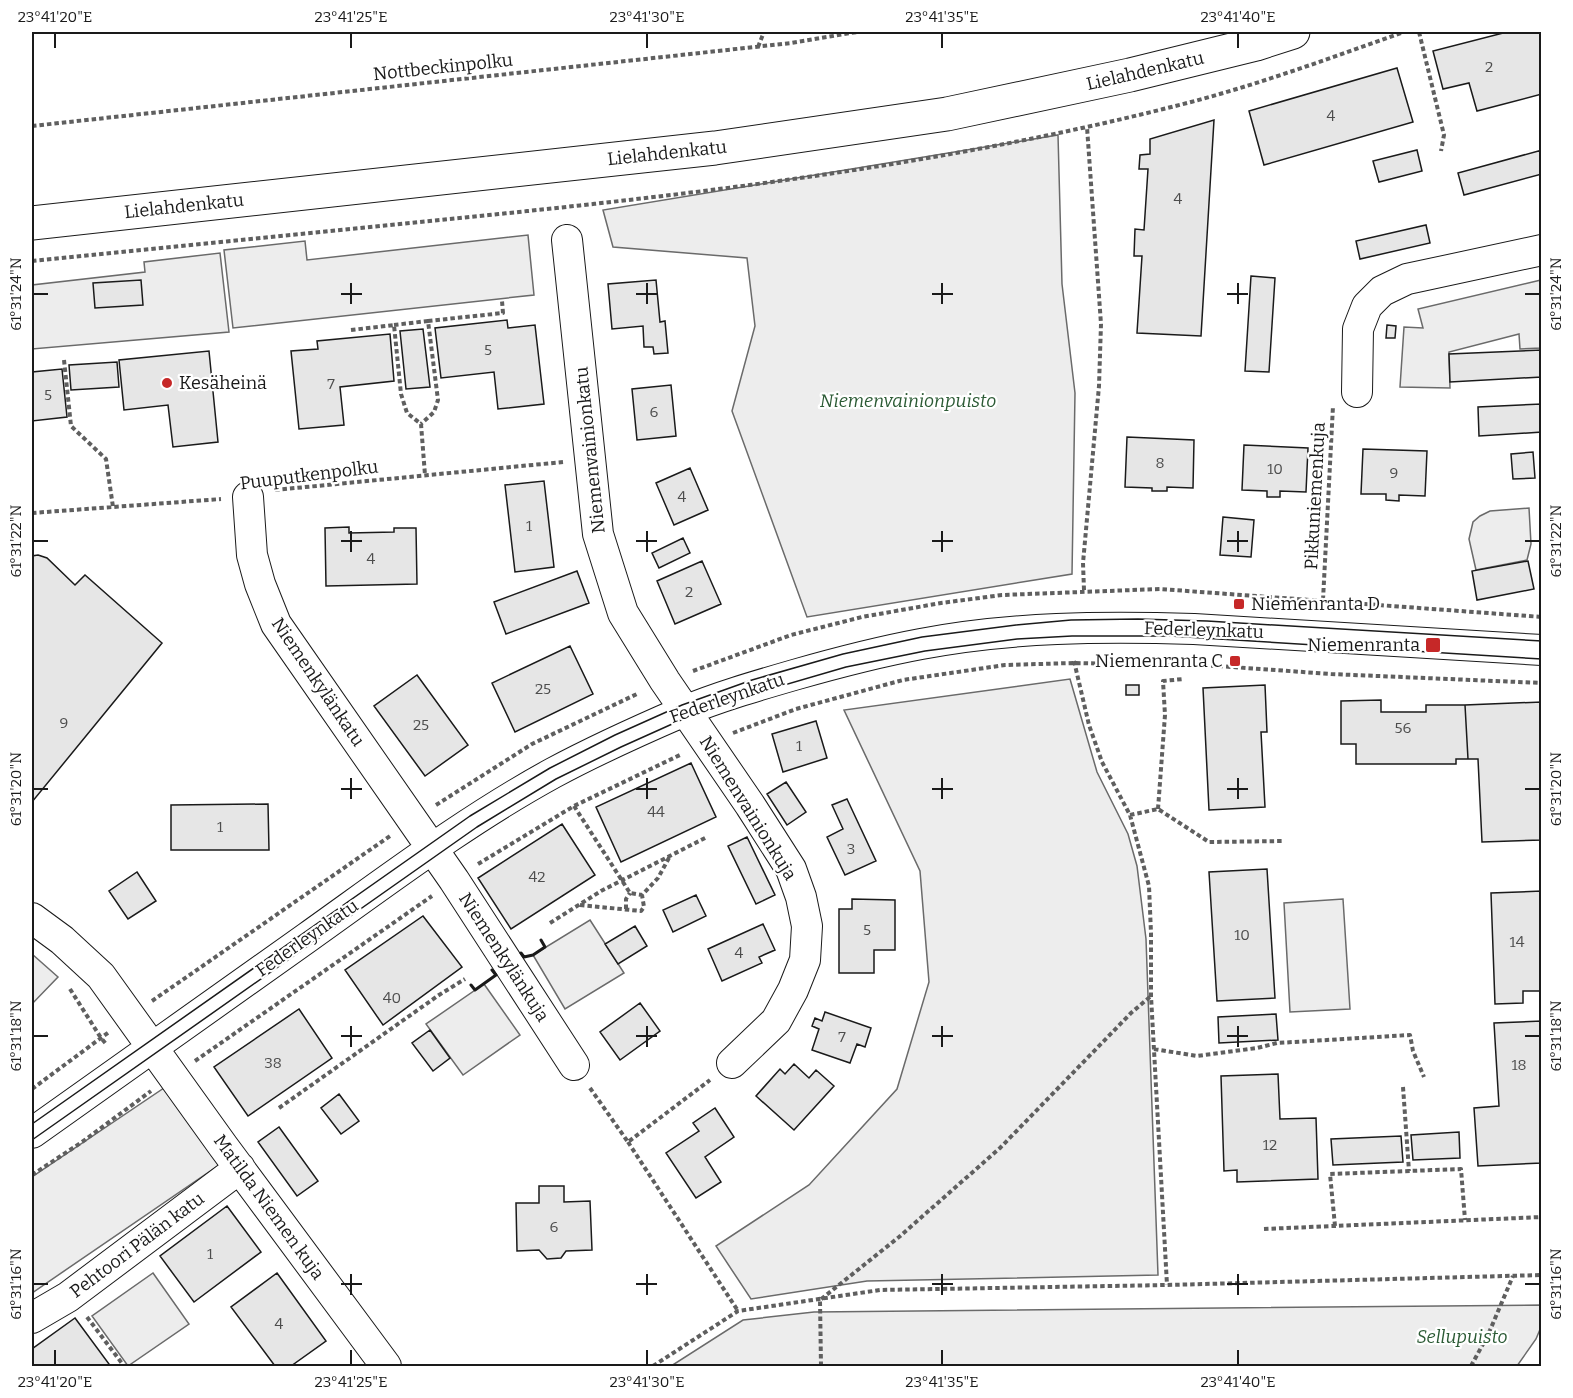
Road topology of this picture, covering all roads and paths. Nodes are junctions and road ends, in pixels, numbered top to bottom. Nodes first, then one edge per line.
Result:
1 (764, 32) edge
2 (857, 32) edge
3 (1293, 32) edge
4 (1419, 32) edge
5 (758, 47) junction
6 (32, 126) edge
7 (1087, 127) dead end
8 (1441, 151) dead end
9 (32, 223) edge
10 (567, 240) dead end
11 (1542, 250) edge
12 (502, 301) dead end
13 (428, 321) junction
14 (394, 326) junction
15 (351, 330) dead end
16 (64, 360) dead end
17 (1345, 398) joint
18 (421, 424) junction
19 (590, 459) junction
20 (425, 475) junction
21 (248, 497) junction
22 (112, 507) junction
23 (32, 513) edge
24 (1084, 590) junction
25 (1323, 600) junction
26 (1542, 617) edge
27 (1542, 650) edge
28 (1074, 663) dead end
29 (1183, 679) dead end
30 (666, 681) junction
31 (686, 711) junction
32 (574, 806) dead end
33 (1158, 809) junction
34 (1130, 815) junction
35 (413, 820) junction
36 (706, 837) dead end
37 (1284, 841) dead end
38 (432, 849) junction
39 (670, 856) junction
40 (621, 881) junction
41 (630, 893) junction
42 (642, 896) junction
43 (579, 905) junction
44 (626, 909) junction
45 (32, 918) edge
46 (550, 923) dead end
47 (465, 979) dead end
48 (68, 985) dead end
49 (1150, 996) junction
50 (131, 1017) junction
51 (101, 1038) junction
52 (152, 1047) junction
53 (1154, 1049) junction
54 (732, 1063) joint
55 (574, 1065) joint
56 (127, 1066) junction
57 (1424, 1077) dead end
58 (1403, 1087) dead end
59 (32, 1089) edge
60 (149, 1092) dead end
61 (279, 1108) dead end
62 (32, 1133) edge
63 (628, 1142) junction
64 (240, 1168) junction
65 (1409, 1171) junction
66 (1542, 1217) edge
67 (1465, 1220) junction
68 (1335, 1226) junction
69 (1264, 1229) dead end
70 (1542, 1275) edge
71 (1513, 1276) junction
72 (86, 1283) junction
73 (1167, 1286) junction
74 (820, 1300) junction
75 (738, 1311) junction
76 (32, 1318) edge
77 (124, 1366) edge
78 (387, 1366) edge
79 (653, 1366) edge
80 (821, 1366) edge
81 (1471, 1366) edge

1 - 5 path
2 - 5 path, Nottbeckinpolku
3 - 9 main road, Lielahdenkatu
4 - 8 path
5 - 6 path, Nottbeckinpolku
7 - 24 path
10 - 19 street, Niemenvainionkatu
11 - 17 street
12 - 13 path
13 - 14 path
13 - 18 path
14 - 15 path
14 - 18 path
16 - 22 path
17 - 25 path, Pikkuniemenkuja
18 - 20 path
19 - 20 path, Puuputkenpolku
19 - 30 street, Niemenvainionkatu
20 - 21 path, Puuputkenpolku
21 - 22 path, Puuputkenpolku
21 - 35 street, Niemenkylänkatu
22 - 23 path, Puuputkenpolku
24 - 25 path
24 - 30 path
25 - 26 path
27 - 31 street, Federleynkatu
28 - 34 path
29 - 33 path
30 - 31 street, Niemenvainionkatu
30 - 35 path
31 - 38 street, Federleynkatu
31 - 54 street, Niemenvainionkuja
32 - 40 path
33 - 34 path
33 - 37 path
34 - 49 path
35 - 38 street, Niemenkylänkatu
35 - 50 path
36 - 39 path
38 - 52 street, Federleynkatu
38 - 55 street, Niemenkylänkuja
39 - 40 path
39 - 42 path
40 - 41 path
40 - 43 path
41 - 42 path
41 - 44 path
42 - 44 path
43 - 44 path
43 - 46 path
45 - 50 street, Matilda Niemen kuja
47 - 61 path
48 - 51 path
49 - 53 path
49 - 74 path
50 - 51 path
50 - 52 street, Matilda Niemen kuja
51 - 56 path
51 - 59 path
52 - 56 street, Federleynkatu
52 - 64 street, Matilda Niemen kuja
53 - 57 path
53 - 73 path
54 - 63 path
55 - 63 path
56 - 60 path
56 - 62 street, Federleynkatu
58 - 65 path
63 - 75 path
64 - 72 street, Pehtoori Pälän katu
64 - 78 street, Matilda Niemen kuja
65 - 67 path
65 - 68 path
66 - 67 path
67 - 68 path
68 - 69 path
70 - 71 path
71 - 73 path
71 - 81 path
72 - 76 street, Pehtoori Pälän katu
72 - 77 path
73 - 74 path
74 - 75 path
74 - 80 path
75 - 79 path

